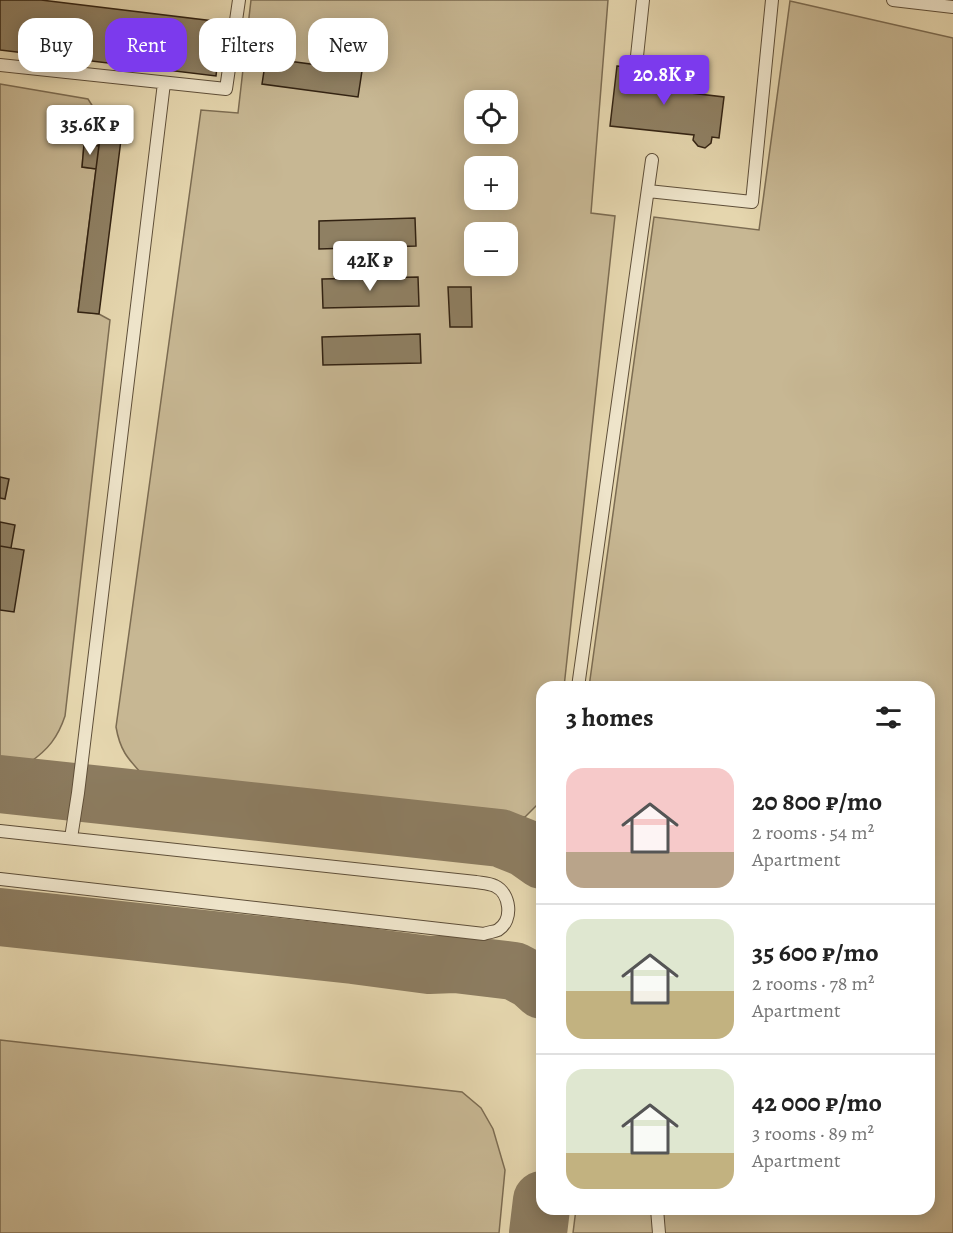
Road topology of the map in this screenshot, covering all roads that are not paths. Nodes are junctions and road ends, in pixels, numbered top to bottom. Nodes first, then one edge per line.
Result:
1 (239, 0) edge
2 (644, 0) edge
3 (772, 0) edge
4 (893, 0) edge
5 (953, 7) edge
6 (637, 56) dead end
7 (0, 65) edge
8 (164, 83) junction
9 (652, 160) dead end
10 (648, 191) junction
11 (579, 681) edge
12 (0, 831) edge
13 (71, 838) junction
14 (0, 879) edge
15 (658, 1215) edge
16 (659, 1233) edge

1 - 8 lane
2 - 6 lane
3 - 10 lane
4 - 5 lane
7 - 8 lane
8 - 13 lane
9 - 10 lane
10 - 11 lane
12 - 13 lane
13 - 14 lane
15 - 16 lane

